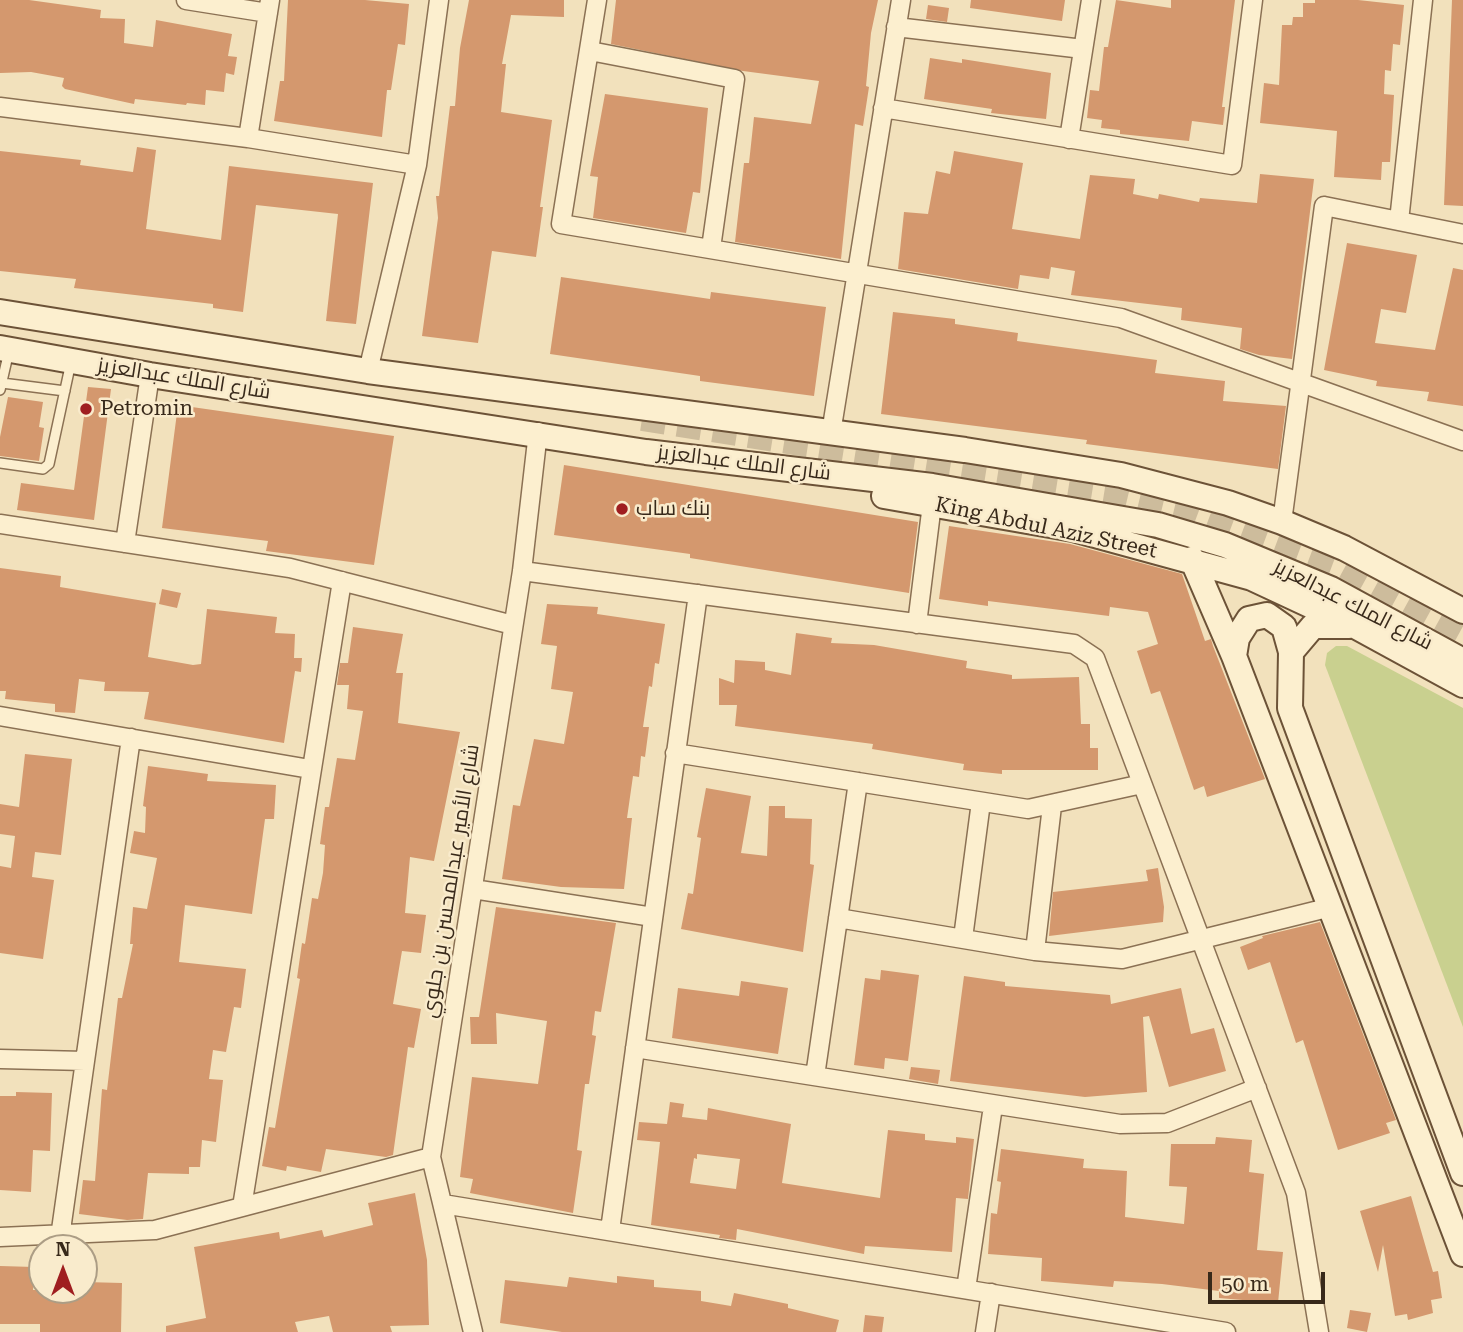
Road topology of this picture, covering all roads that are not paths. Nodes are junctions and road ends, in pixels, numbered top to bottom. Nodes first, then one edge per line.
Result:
1 (186, 0) edge
2 (439, 0) edge
3 (597, 0) edge
4 (901, 0) edge
5 (1091, 0) edge
6 (1253, 0) edge
7 (1423, 0) edge
8 (269, 7) edge
9 (896, 27) junction
10 (1083, 49) junction
11 (590, 51) junction
12 (0, 107) edge
13 (883, 108) junction
14 (248, 138) junction
15 (1069, 139) junction
16 (416, 164) junction
17 (1399, 221) junction
18 (1463, 234) edge
19 (711, 248) junction
20 (855, 276) junction
21 (0, 312) edge
22 (5, 349) edge
23 (72, 360) junction
24 (368, 370) junction
25 (150, 375) junction
26 (1299, 381) junction
27 (1, 386) edge
28 (65, 391) junction
29 (538, 432) junction
30 (831, 433) junction
31 (1463, 441) edge
32 (646, 452) junction
33 (0, 463) edge
34 (932, 504) junction
35 (1282, 522) junction
36 (0, 524) edge
37 (125, 543) junction
38 (1192, 559) junction
39 (522, 571) junction
40 (342, 582) junction
41 (698, 594) junction
42 (1463, 611) edge
43 (917, 624) junction
44 (513, 625) junction
45 (1355, 626) junction
46 (1291, 652) junction
47 (1234, 656) junction
48 (1463, 661) edge
49 (1463, 685) edge
50 (0, 716) edge
51 (131, 738) junction
52 (676, 753) junction
53 (310, 769) junction
54 (858, 782) junction
55 (1142, 784) junction
56 (981, 802) junction
57 (1052, 806) junction
58 (473, 889) junction
59 (1331, 907) junction
60 (653, 916) junction
61 (838, 918) junction
62 (963, 938) junction
63 (1201, 939) junction
64 (1035, 951) junction
65 (635, 1048) junction
66 (0, 1059) edge
67 (85, 1061) junction
68 (815, 1076) junction
69 (1257, 1088) junction
70 (993, 1105) junction
71 (431, 1157) junction
72 (1463, 1173) edge
73 (443, 1204) junction
74 (242, 1207) junction
75 (610, 1230) junction
76 (60, 1234) edge
77 (98, 1234) edge
78 (0, 1237) edge
79 (28, 1237) edge
80 (1463, 1254) edge
81 (966, 1289) junction
82 (990, 1293) junction
83 (474, 1332) edge
84 (985, 1332) edge
85 (1227, 1332) edge
86 (1319, 1332) edge

1 - 8 street
2 - 16 street
3 - 11 street
4 - 9 street
5 - 10 street
6 - 15 street
7 - 17 street
8 - 14 street
9 - 10 street
9 - 13 street
10 - 15 street
11 - 19 street
11 - 19 street
12 - 14 street
13 - 15 street
13 - 20 street
14 - 16 street
16 - 24 street
17 - 18 street
17 - 26 street
19 - 20 street
20 - 26 street
20 - 30 street
21 - 24 street, شارع الملك عبدالعزيز
22 - 23 street, شارع الملك عبدالعزيز
22 - 27 lane
23 - 25 street, شارع الملك عبدالعزيز
23 - 28 lane
24 - 30 street, شارع الملك عبدالعزيز
25 - 29 street, شارع الملك عبدالعزيز
25 - 37 street
26 - 31 street
26 - 35 street
27 - 28 lane
28 - 33 lane
29 - 32 street, شارع الملك عبدالعزيز
29 - 39 street, شارع الأمير عبدالمحسن بن جلوي
30 - 35 street, شارع الملك عبدالعزيز
32 - 34 street, King Abdul Aziz Street
32 - 48 street, شارع الملك عبدالعزيز
34 - 38 street, King Abdul Aziz Street
34 - 43 street
35 - 42 street, شارع الملك عبدالعزيز
36 - 37 street
37 - 40 street
38 - 45 street, King Abdul Aziz Street
38 - 47 street
39 - 41 street
39 - 44 street, شارع الأمير عبدالمحسن بن جلوي
40 - 44 street
40 - 53 street
41 - 43 street
41 - 52 street
43 - 55 street
44 - 58 street, شارع الأمير عبدالمحسن بن جلوي
45 - 46 street
45 - 49 street, King Abdul Aziz Street
46 - 47 street
46 - 72 street
47 - 59 street
50 - 51 street
51 - 53 street
51 - 67 street
52 - 54 street
52 - 60 street
53 - 74 street
54 - 56 street
54 - 61 street
55 - 57 street
55 - 63 street
56 - 57 street
56 - 62 street
57 - 64 street
58 - 60 street
58 - 71 street, شارع الأمير عبدالمحسن بن جلوي
59 - 63 street
59 - 80 street
60 - 65 street
61 - 62 street
61 - 68 street
62 - 64 street
63 - 64 street
63 - 69 street
65 - 68 street
65 - 75 street
66 - 67 street
67 - 76 street
68 - 70 street
69 - 70 street
69 - 86 street
70 - 81 street
71 - 73 street, شارع الأمير عبدالمحسن بن جلوي
71 - 74 street
73 - 75 street
73 - 83 street, شارع الأمير عبدالمحسن بن جلوي
74 - 77 street
75 - 81 street
78 - 79 street
81 - 82 street
82 - 84 street
82 - 85 street

